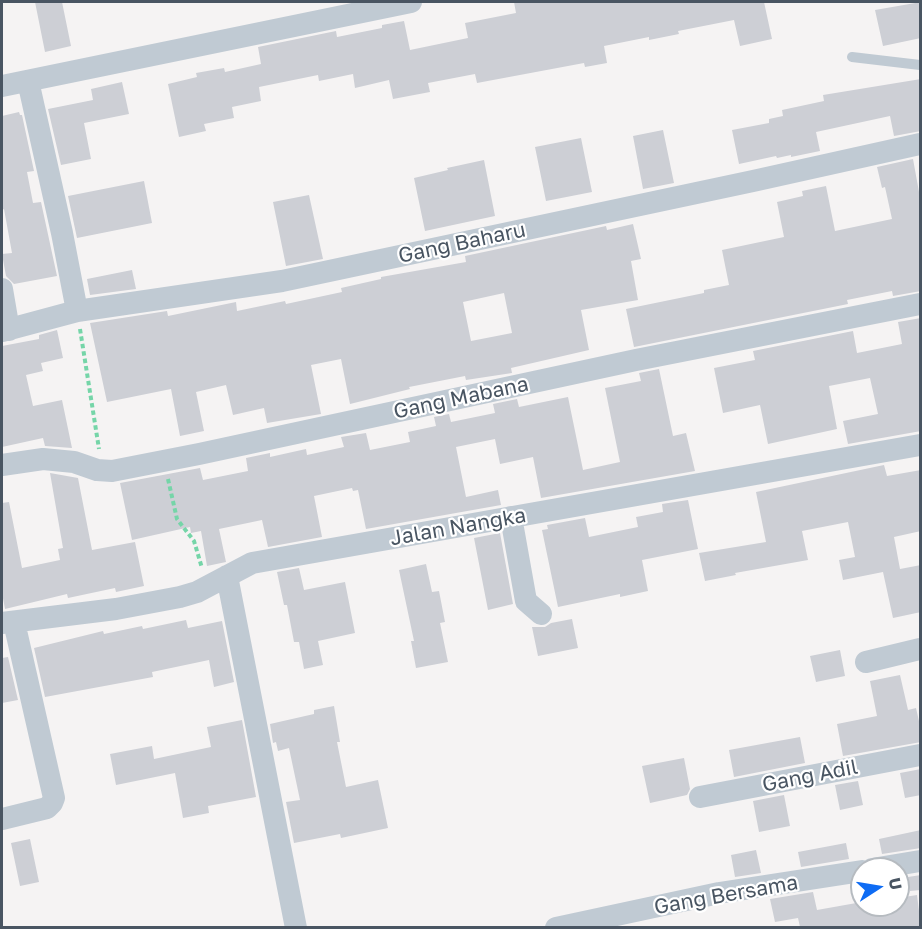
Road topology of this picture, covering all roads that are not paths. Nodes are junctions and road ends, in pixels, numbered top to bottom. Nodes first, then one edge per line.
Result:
1 (411, 2) edge
2 (852, 57) dead end
3 (921, 65) edge
4 (27, 81) junction
5 (2, 86) edge
6 (921, 144) edge
7 (2, 289) edge
8 (921, 303) edge
9 (77, 311) junction
10 (5, 330) edge
11 (921, 445) edge
12 (2, 465) edge
13 (510, 517) junction
14 (217, 581) junction
15 (541, 614) dead end
16 (8, 622) edge
17 (921, 649) edge
18 (866, 662) dead end
19 (921, 755) edge
20 (700, 797) dead end
21 (2, 819) edge
22 (850, 873) edge
23 (296, 927) edge
24 (556, 927) edge

1 - 4 street
2 - 3 lane
4 - 5 street
4 - 9 street
6 - 9 street, Gang Baharu
7 - 10 street
8 - 12 street, Gang Mabana
9 - 10 street, Gang Baharu
11 - 13 street, Jalan Nangka
13 - 14 street, Jalan Nangka
13 - 15 street
14 - 16 street, Jalan Nangka
14 - 23 street
16 - 21 street
17 - 18 street
19 - 20 street, Gang Adil
22 - 24 street, Gang Bersama

